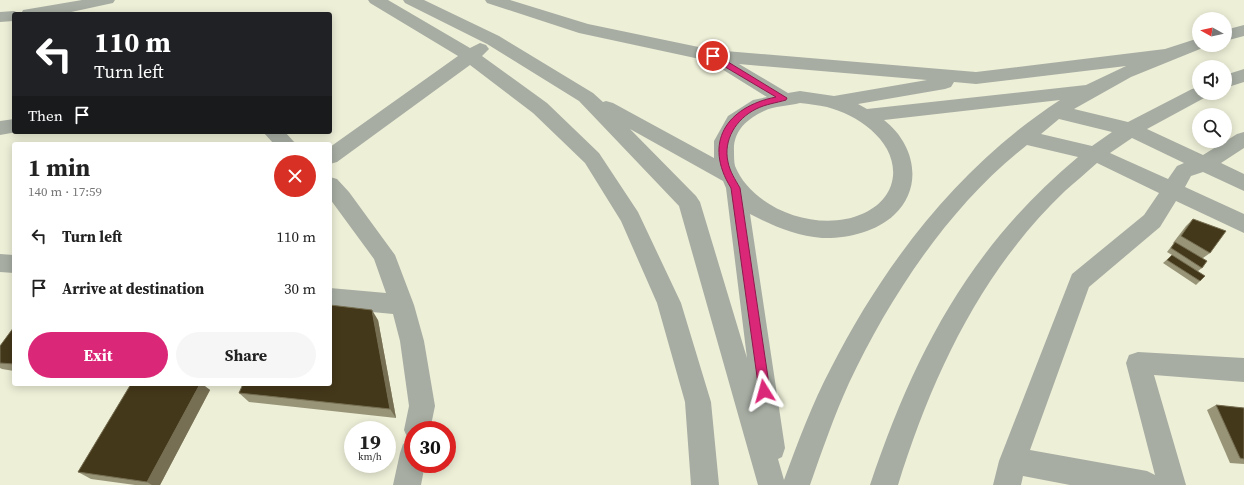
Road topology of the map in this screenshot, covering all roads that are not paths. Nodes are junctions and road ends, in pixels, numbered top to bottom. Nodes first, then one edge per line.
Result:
1 (35, 0) edge
2 (107, 0) edge
3 (376, 0) edge
4 (411, 0) edge
5 (493, 0) edge
6 (52, 12) joint
7 (12, 16) edge
8 (0, 17) edge
9 (1244, 30) edge
10 (1232, 34) edge
11 (493, 40) junction
12 (1192, 46) edge
13 (1166, 55) junction
14 (470, 56) junction
15 (713, 56) junction
16 (1244, 75) edge
17 (976, 78) junction
18 (1232, 79) edge
19 (1093, 90) junction
20 (1192, 95) edge
21 (586, 97) junction
22 (784, 98) junction
23 (835, 102) junction
24 (1057, 112) junction
25 (865, 116) junction
26 (1130, 129) junction
27 (275, 134) edge
28 (1023, 136) junction
29 (1244, 139) edge
30 (284, 142) edge
31 (1095, 154) junction
32 (332, 155) edge
33 (1204, 164) junction
34 (732, 182) junction
35 (1244, 183) edge
36 (332, 187) edge
37 (1171, 190) junction
38 (1244, 224) edge
39 (0, 263) edge
40 (12, 264) edge
41 (332, 298) edge
42 (402, 306) junction
43 (1244, 370) edge
44 (419, 421) edge
45 (409, 473) edge
46 (1010, 473) edge
47 (407, 485) edge
48 (704, 485) edge
49 (772, 485) edge
50 (778, 485) edge
51 (796, 485) edge
52 (884, 485) edge
53 (1147, 485) edge
54 (1172, 485) edge

1 - 6 street
2 - 6 street
3 - 14 street
4 - 11 street
5 - 15 street
7 - 8 street
9 - 10 street
11 - 14 street
11 - 21 street
12 - 13 street
13 - 17 street
13 - 19 street
14 - 32 street
14 - 48 street
15 - 17 street
15 - 22 street
16 - 18 street
17 - 23 street
19 - 24 street
19 - 25 street
20 - 26 street
21 - 34 street
21 - 49 street
22 - 23 street
22 - 34 street
23 - 25 street
24 - 26 street
24 - 28 street
25 - 34 street
26 - 31 street
26 - 33 street
27 - 30 street
28 - 31 street
28 - 51 street
29 - 33 street
31 - 37 street
31 - 52 street
33 - 35 street
33 - 37 street
34 - 50 street
36 - 42 street
37 - 38 street
37 - 46 street
39 - 40 street
41 - 42 street
42 - 44 street
43 - 54 street
45 - 47 street
46 - 53 street

